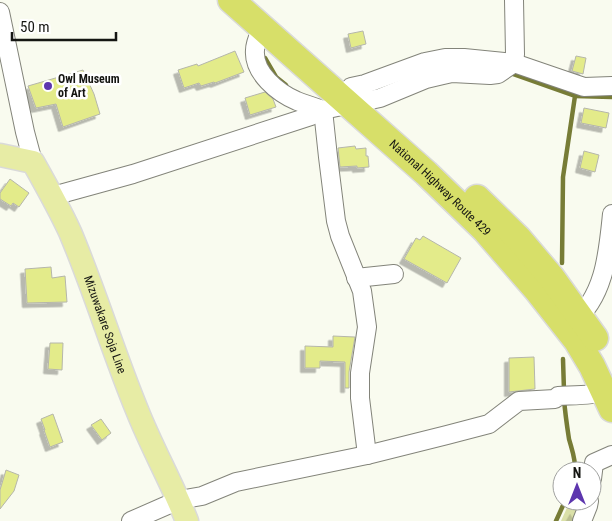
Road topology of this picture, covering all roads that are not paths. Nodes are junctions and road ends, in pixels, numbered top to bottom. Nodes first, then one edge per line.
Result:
1 (231, 0) edge
2 (254, 0) edge
3 (514, 0) edge
4 (0, 12) edge
5 (262, 28) junction
6 (507, 68) junction
7 (612, 86) edge
8 (347, 100) junction
9 (0, 155) edge
10 (33, 162) junction
11 (53, 196) junction
12 (612, 214) edge
13 (394, 274) dead end
14 (356, 278) junction
15 (573, 322) junction
16 (612, 367) edge
17 (609, 397) edge
18 (366, 455) junction
19 (612, 455) edge
20 (598, 461) edge
21 (179, 500) junction
22 (131, 521) edge
23 (187, 521) edge

1 - 5 highway, National Highway Route 429
2 - 8 highway, National Highway Route 429
3 - 6 street
4 - 10 street
5 - 8 highway, National Highway Route 429
5 - 8 street
6 - 7 street
6 - 8 street
8 - 11 street
8 - 14 street
8 - 15 highway, National Highway Route 429
9 - 10 main road
10 - 11 main road, Mizuwakare Soja Line
11 - 21 main road, Mizuwakare Soja Line
12 - 15 street
13 - 14 street
14 - 18 street
15 - 16 highway, National Highway Route 429
15 - 17 highway, National Highway Route 429
17 - 18 street
18 - 21 street
19 - 20 street
21 - 22 street
21 - 23 main road, Mizuwakare Soja Line

